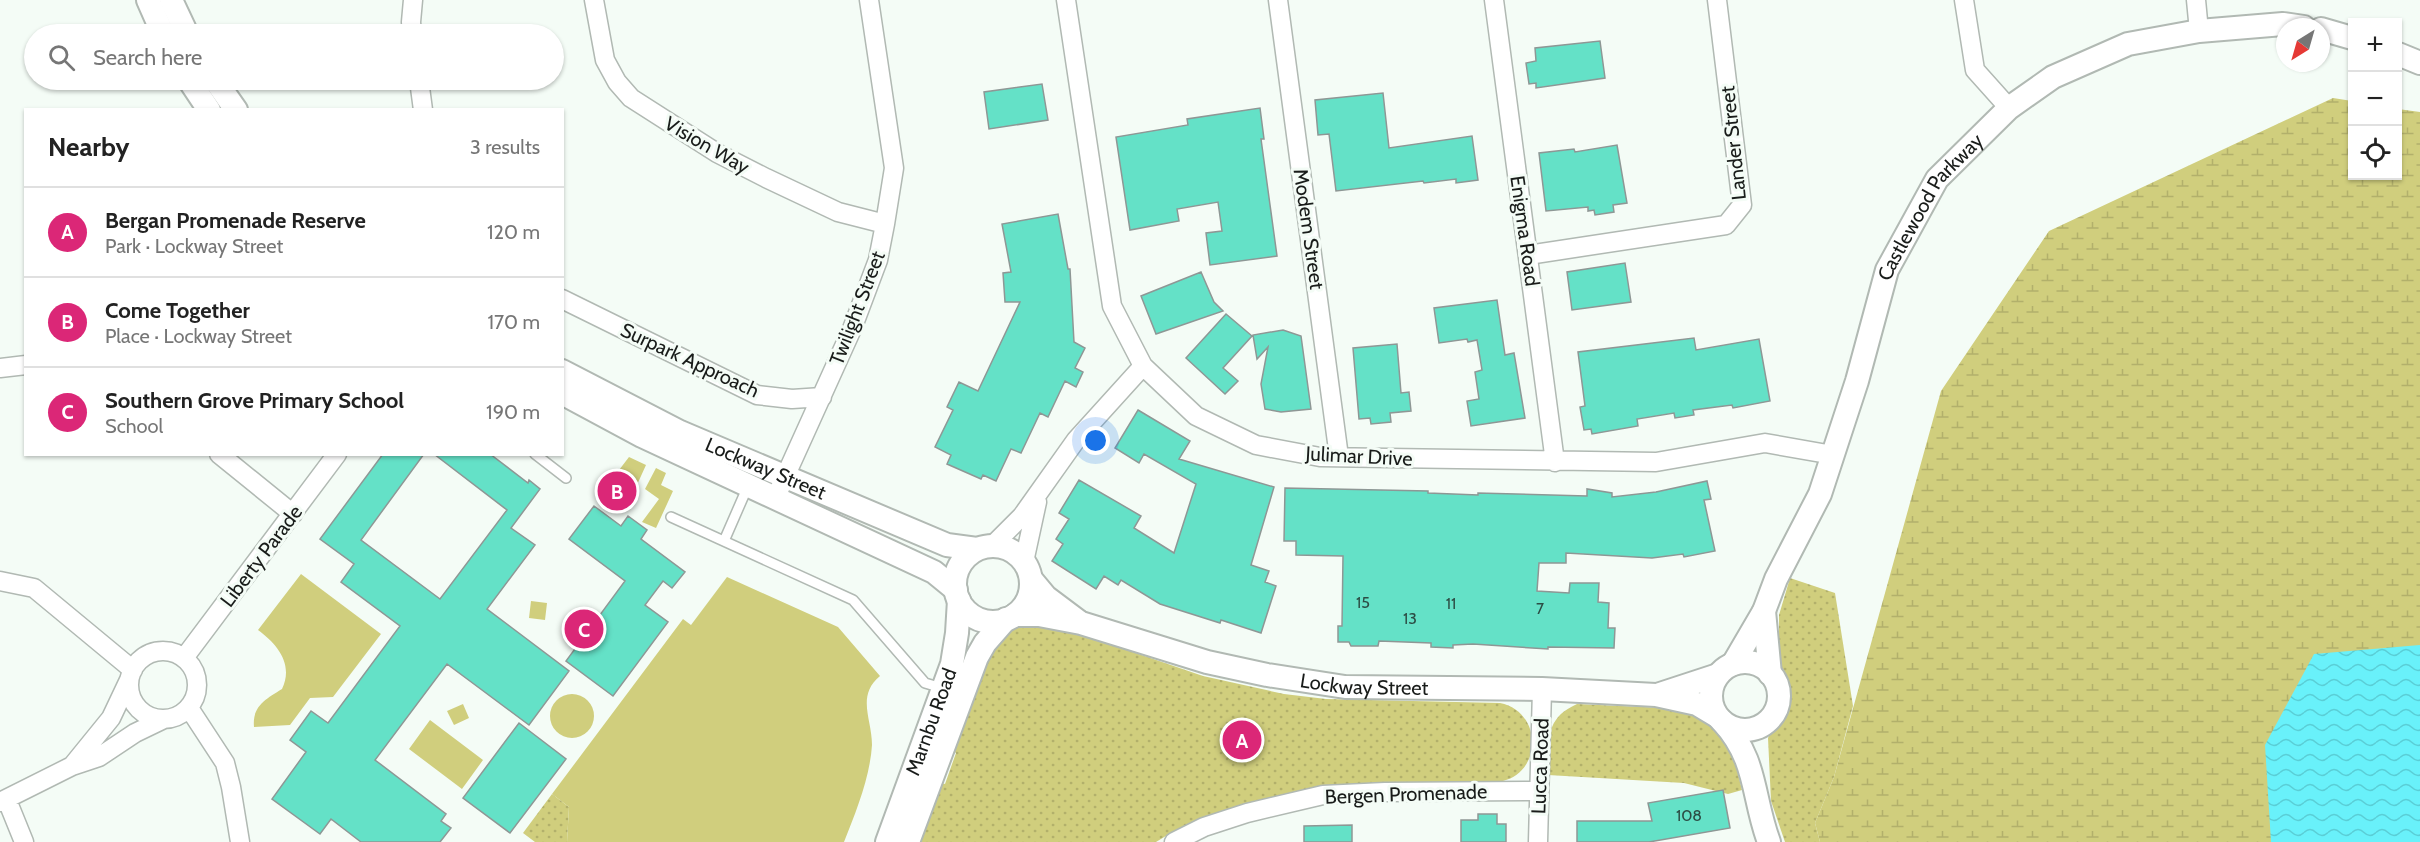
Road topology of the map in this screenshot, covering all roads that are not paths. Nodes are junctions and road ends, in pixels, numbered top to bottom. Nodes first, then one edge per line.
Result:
1 (148, 0) edge
2 (171, 0) edge
3 (413, 0) edge
4 (594, 0) edge
5 (869, 0) edge
6 (1066, 0) edge
7 (1278, 0) edge
8 (1494, 0) edge
9 (1717, 0) edge
10 (1964, 0) edge
11 (2196, 0) edge
12 (159, 24) edge
13 (182, 24) edge
14 (411, 24) edge
15 (2276, 25) edge
16 (2199, 31) junction
17 (2330, 32) edge
18 (2348, 37) edge
19 (2402, 56) edge
20 (2420, 63) edge
21 (196, 90) edge
22 (222, 90) edge
23 (420, 90) edge
24 (208, 108) edge
25 (235, 108) edge
26 (423, 108) edge
27 (2009, 108) junction
28 (885, 224) junction
29 (1528, 255) junction
30 (564, 300) edge
31 (24, 365) edge
32 (1143, 366) junction
33 (0, 368) edge
34 (564, 372) edge
35 (564, 394) edge
36 (822, 397) junction
37 (1833, 455) junction
38 (221, 456) edge
39 (336, 456) edge
40 (538, 456) edge
41 (1340, 458) junction
42 (1555, 462) junction
43 (785, 477) junction
44 (566, 478) dead end
45 (748, 486) junction
46 (1040, 492) junction
47 (776, 499) junction
48 (293, 514) junction
49 (670, 517) dead end
50 (724, 541) junction
51 (985, 548) junction
52 (1027, 571) junction
53 (0, 581) edge
54 (957, 595) junction
55 (1764, 611) junction
56 (1010, 617) junction
57 (1081, 623) junction
58 (184, 658) junction
59 (1726, 669) junction
60 (131, 674) junction
61 (1770, 674) junction
62 (943, 689) junction
63 (1542, 690) junction
64 (1656, 695) junction
65 (189, 708) junction
66 (1719, 718) junction
67 (164, 719) junction
68 (1762, 725) junction
69 (72, 766) junction
70 (1753, 772) junction
71 (1538, 791) junction
72 (4, 801) edge
73 (24, 842) edge
74 (240, 842) edge
75 (887, 842) edge
76 (908, 842) edge
77 (1174, 842) edge
78 (1538, 842) edge
79 (1769, 842) edge

1 - 12 street
2 - 13 street
3 - 14 street
4 - 28 street, Vision Way
5 - 28 street, Twilight Street
6 - 32 street, Julimar Drive
7 - 41 street, Modem Street
8 - 29 street, Enigma Road
9 - 29 street, Lander Street
10 - 27 street
11 - 16 street
15 - 16 street, Castlewood Parkway
16 - 27 street, Castlewood Parkway
17 - 18 street
19 - 20 street
21 - 24 street
22 - 25 street
23 - 26 street
27 - 37 street, Castlewood Parkway
28 - 36 street, Twilight Street
29 - 42 street, Enigma Road
30 - 36 street, Surpark Approach
31 - 33 street
32 - 41 street, Julimar Drive
32 - 46 street
34 - 43 street, Lockway Street
35 - 45 street, Lockway Street
36 - 43 street, Twilight Street
37 - 42 street, Julimar Drive
37 - 55 street, Castlewood Parkway
38 - 48 street
39 - 48 street, Liberty Parade
40 - 44 lane
41 - 42 street, Julimar Drive
43 - 47 street, Twilight Street
43 - 51 street, Lockway Street
45 - 47 street, Lockway Street
45 - 50 lane
46 - 51 street
46 - 52 street
47 - 54 street, Lockway Street
48 - 58 street, Liberty Parade
49 - 50 lane
50 - 62 lane
51 - 52 street
51 - 54 street
52 - 56 street
52 - 57 street, Lockway Street
53 - 60 street
54 - 56 street
54 - 62 street, Marnbu Road
55 - 59 street, Castlewood Parkway
55 - 61 street, Castlewood Parkway
56 - 57 street, Lockway Street
56 - 76 street, Marnbu Road
57 - 63 street, Lockway Street
58 - 60 street
58 - 65 street
59 - 61 street
59 - 64 street, Lockway Street
59 - 66 street
60 - 67 street
60 - 69 street
61 - 68 street
62 - 75 street, Marnbu Road
63 - 64 street, Lockway Street
63 - 71 street, Lucca Road
64 - 66 street, Lockway Street
65 - 67 street
65 - 74 street
66 - 68 street
66 - 70 street
67 - 69 street
68 - 70 street
69 - 72 street
70 - 79 street
71 - 77 street, Bergen Promenade
71 - 78 street, Lucca Road
72 - 73 street

